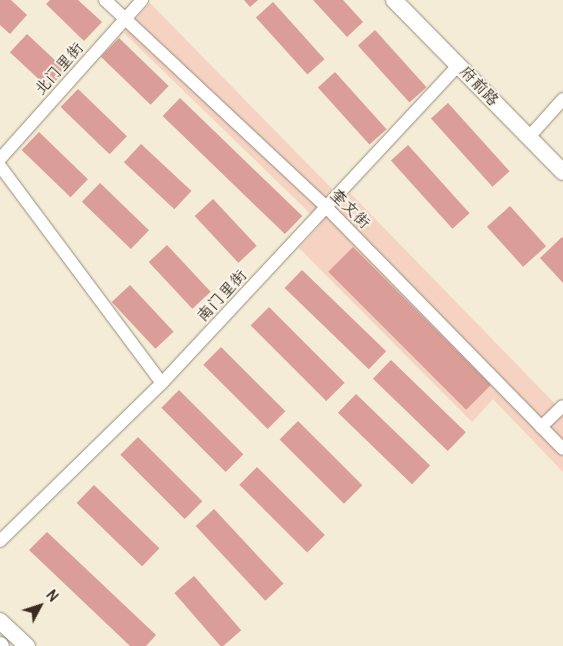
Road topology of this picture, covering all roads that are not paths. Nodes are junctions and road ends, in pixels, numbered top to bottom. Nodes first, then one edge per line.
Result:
1 (105, 0) edge
2 (142, 0) edge
3 (394, 0) edge
4 (125, 18) junction
5 (459, 65) junction
6 (563, 99) edge
7 (529, 137) junction
8 (0, 159) edge
9 (0, 166) edge
10 (563, 172) edge
11 (326, 208) junction
12 (162, 383) junction
13 (563, 406) edge
14 (541, 427) junction
15 (563, 449) edge
16 (0, 541) edge
17 (0, 621) edge
18 (27, 646) edge

1 - 4 street, 奎文街
2 - 4 street, 北门里街
3 - 5 main road, 府前路
4 - 8 street, 北门里街
4 - 11 street, 奎文街
5 - 7 main road, 府前路
5 - 11 street, 南门里街
6 - 7 street
7 - 10 main road, 府前路
9 - 12 street
11 - 12 street, 南门里街
11 - 14 street, 奎文街
12 - 16 street, 南门里街
13 - 14 street
14 - 15 street, 奎文街
17 - 18 main road

